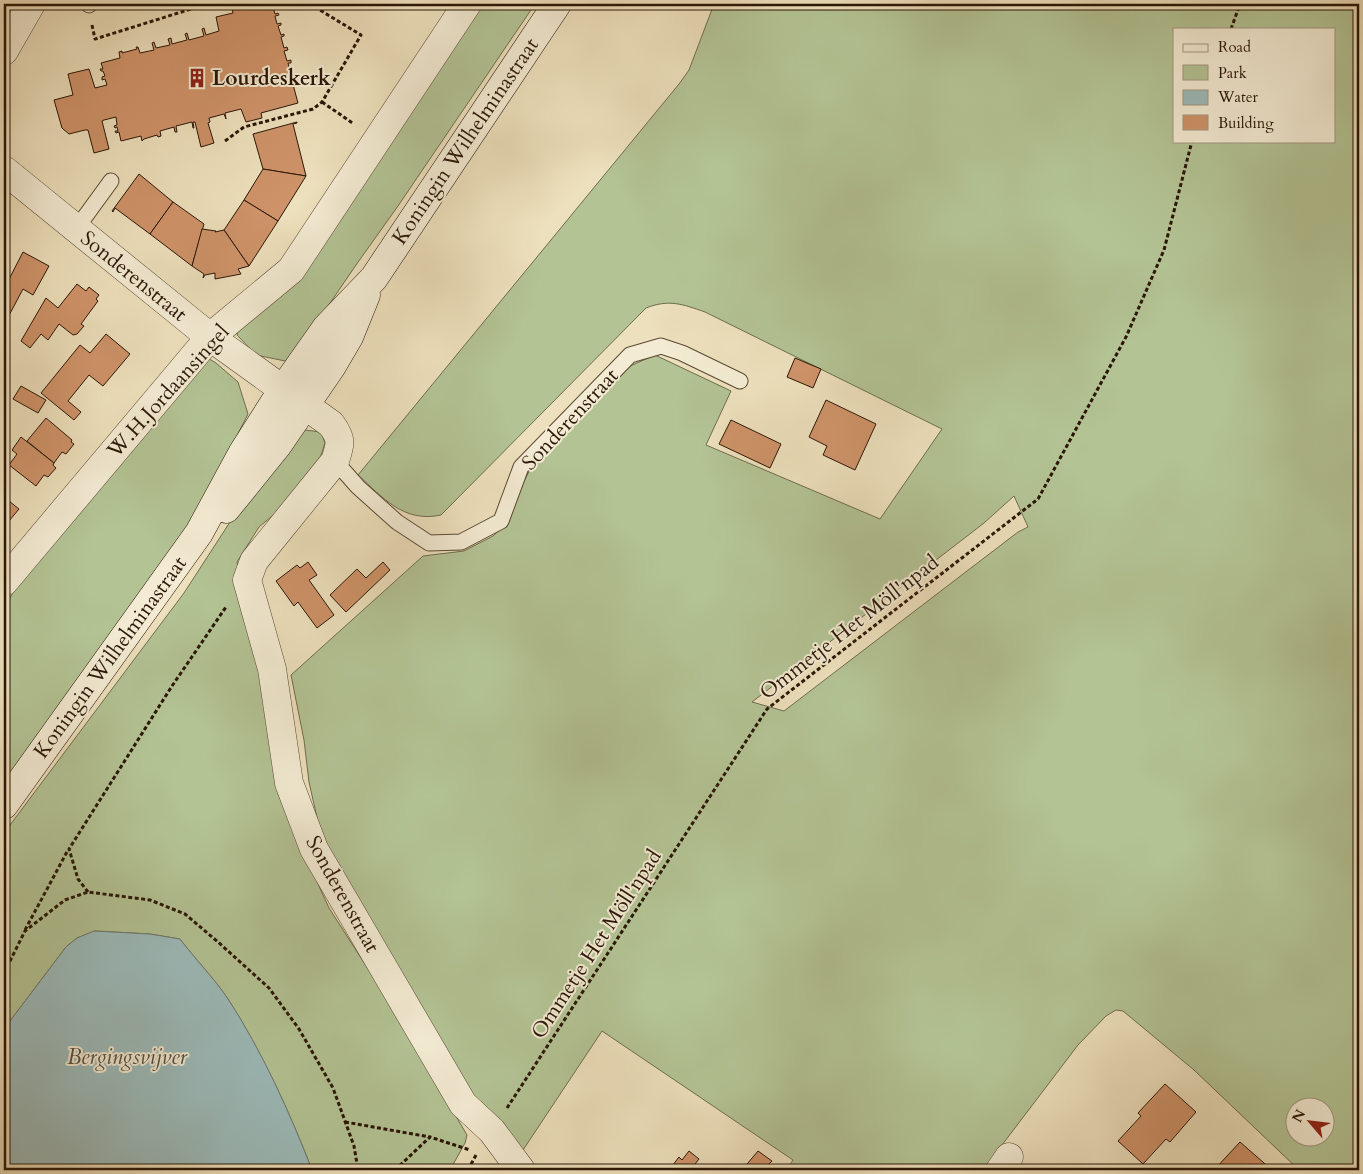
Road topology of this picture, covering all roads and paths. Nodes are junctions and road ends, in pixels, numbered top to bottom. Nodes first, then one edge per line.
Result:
1 (31, 4) edge
2 (89, 4) edge
3 (207, 4) edge
4 (310, 4) edge
5 (467, 4) edge
6 (557, 4) edge
7 (1240, 4) edge
8 (1231, 28) edge
9 (4, 51) edge
10 (322, 102) junction
11 (377, 140) junction
12 (225, 141) dead end
13 (1192, 142) edge
14 (4, 170) edge
15 (111, 181) dead end
16 (76, 229) junction
17 (210, 337) junction
18 (740, 381) dead end
19 (294, 397) junction
20 (335, 461) junction
21 (247, 580) junction
22 (4, 582) edge
23 (4, 805) edge
24 (69, 849) junction
25 (88, 892) junction
26 (25, 931) junction
27 (4, 973) edge
28 (345, 1122) junction
29 (430, 1137) junction
30 (485, 1142) junction
31 (358, 1170) edge
32 (395, 1170) edge
33 (468, 1170) edge
34 (521, 1170) edge

1 - 9 street
2 - 3 path
4 - 10 path
5 - 11 street, W.H.Jordaansingel
6 - 19 street, Koningin Wilhelminastraat
7 - 8 path
10 - 11 path
10 - 12 path
11 - 17 street, W.H.Jordaansingel
13 - 30 path, Ommetje Het Möll'npad
14 - 16 street, Sonderenstraat
15 - 16 lane
16 - 17 street, Sonderenstraat
17 - 19 street, Sonderenstraat
17 - 22 street, W.H.Jordaansingel
18 - 20 lane, Sonderenstraat
19 - 20 street, Sonderenstraat
19 - 23 street, Koningin Wilhelminastraat
20 - 21 street, Sonderenstraat
21 - 24 path
21 - 30 street, Sonderenstraat
24 - 25 path
24 - 26 path
25 - 26 path
25 - 28 path
26 - 27 path
28 - 29 path
28 - 31 path
29 - 30 path
29 - 32 path
30 - 33 path, Ommetje Het Möll'npad
30 - 34 street, Sonderenstraat

